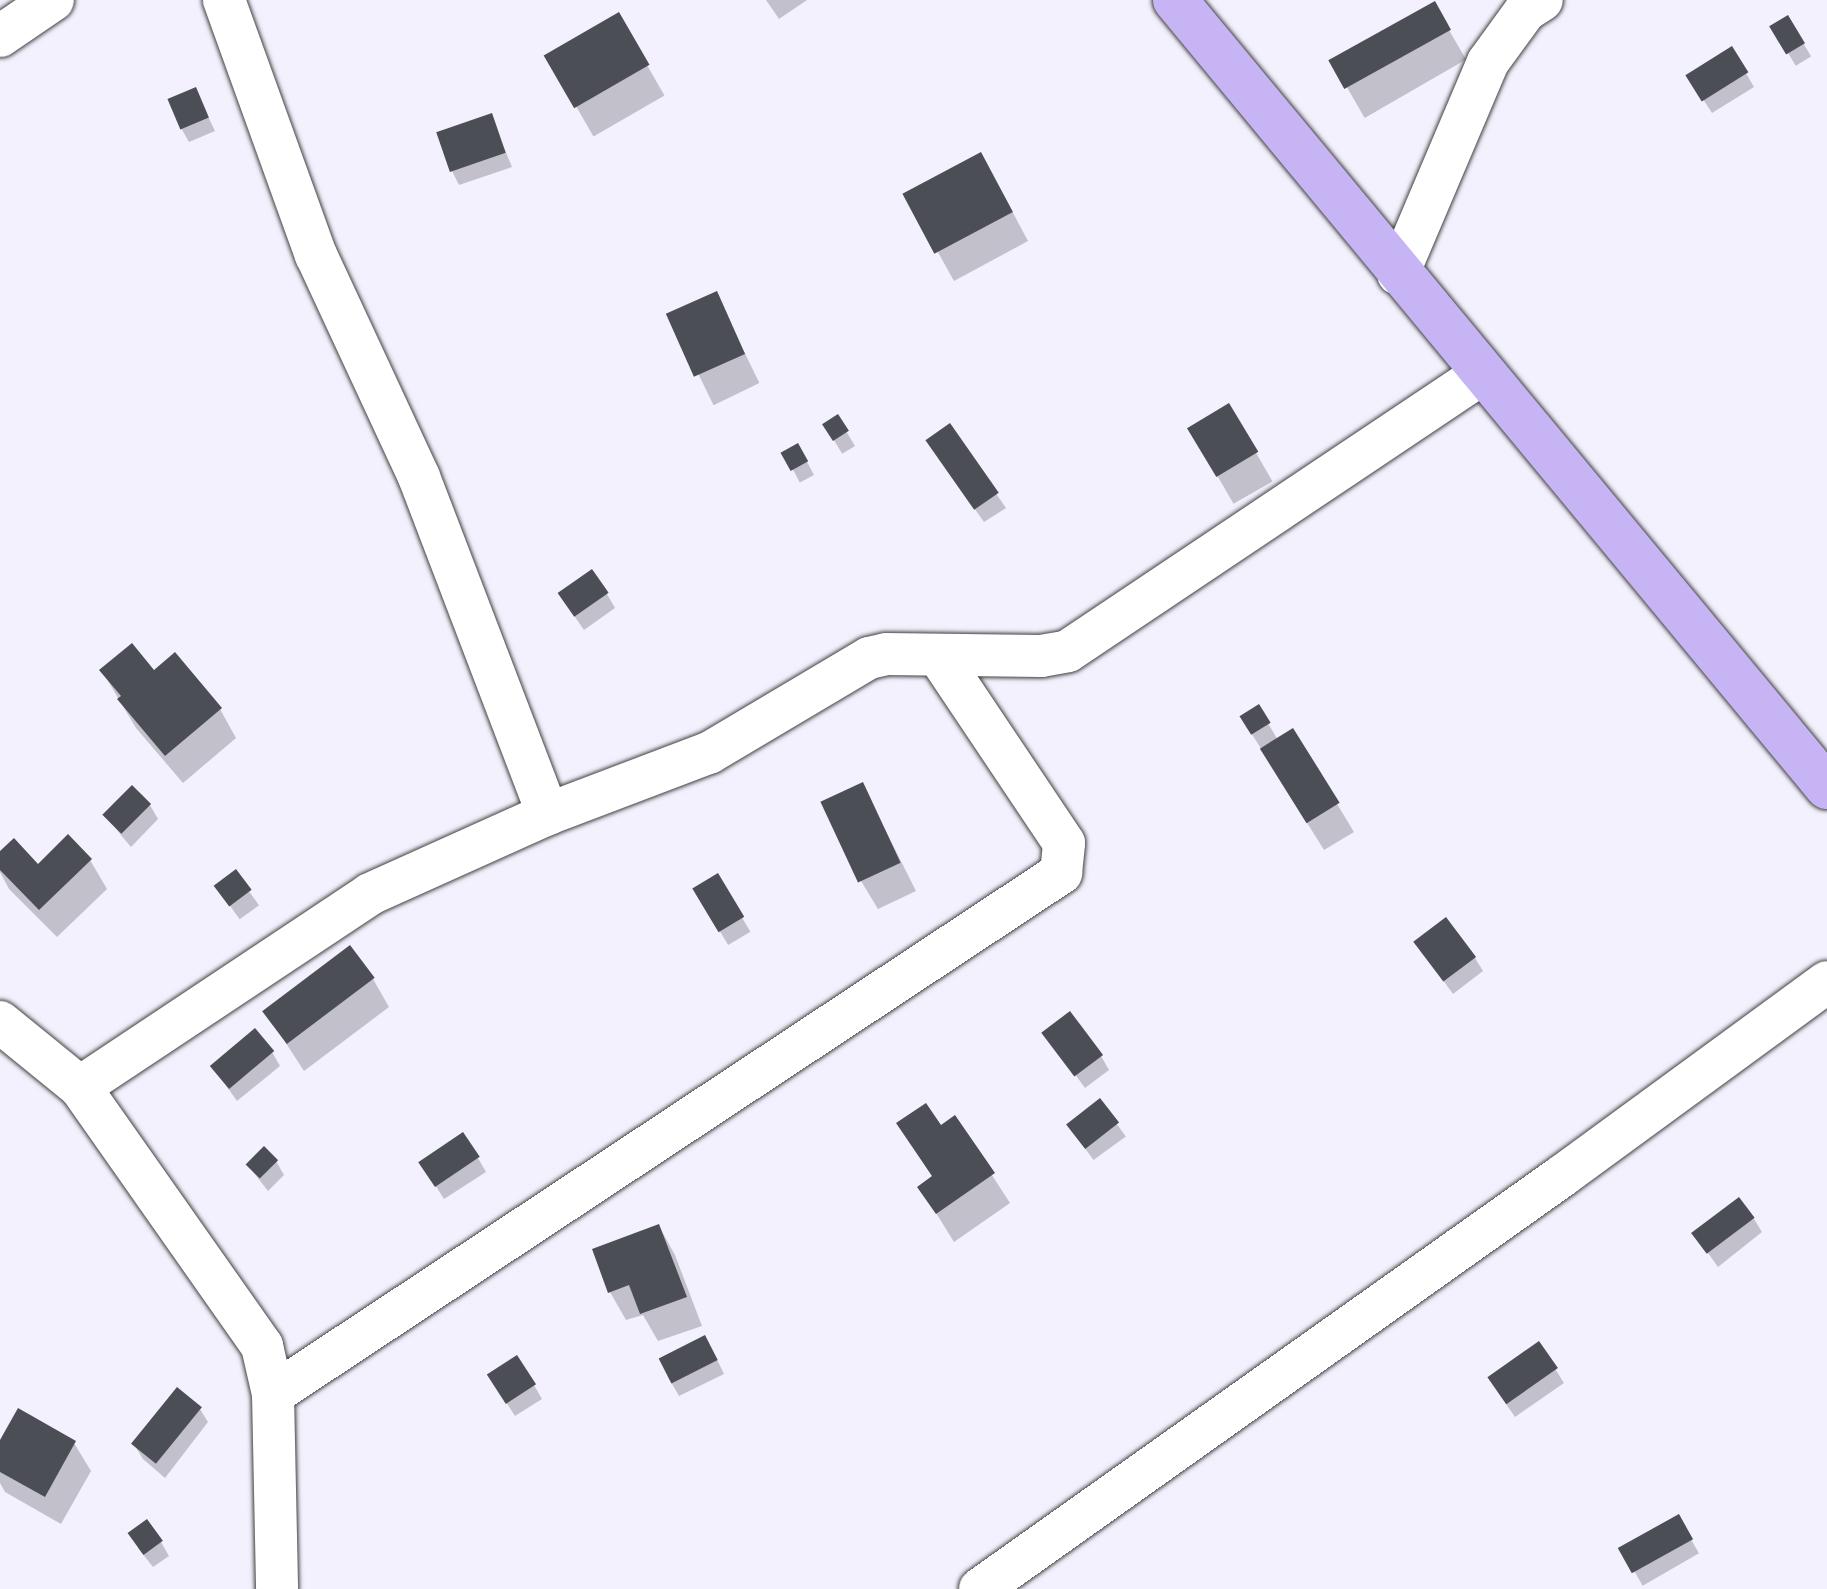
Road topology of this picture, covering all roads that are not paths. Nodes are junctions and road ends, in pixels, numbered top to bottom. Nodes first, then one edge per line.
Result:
1 (53, 0) edge
2 (224, 0) edge
3 (1175, 0) edge
4 (1542, 0) edge
5 (0, 36) edge
6 (1398, 274) junction
7 (1483, 373) junction
8 (938, 655) junction
9 (1827, 787) edge
10 (548, 814) junction
11 (1827, 982) edge
12 (0, 1022) edge
13 (80, 1087) junction
14 (273, 1394) junction
15 (1065, 1526) junction
16 (277, 1589) edge
17 (980, 1589) edge
18 (1036, 1589) edge

1 - 5 street
2 - 10 street
3 - 6 street
4 - 6 street
6 - 7 street
7 - 8 street
7 - 9 street
8 - 10 street
8 - 14 street
10 - 13 street
11 - 15 street
12 - 13 street
13 - 14 street
14 - 16 street
15 - 17 street
15 - 18 street

